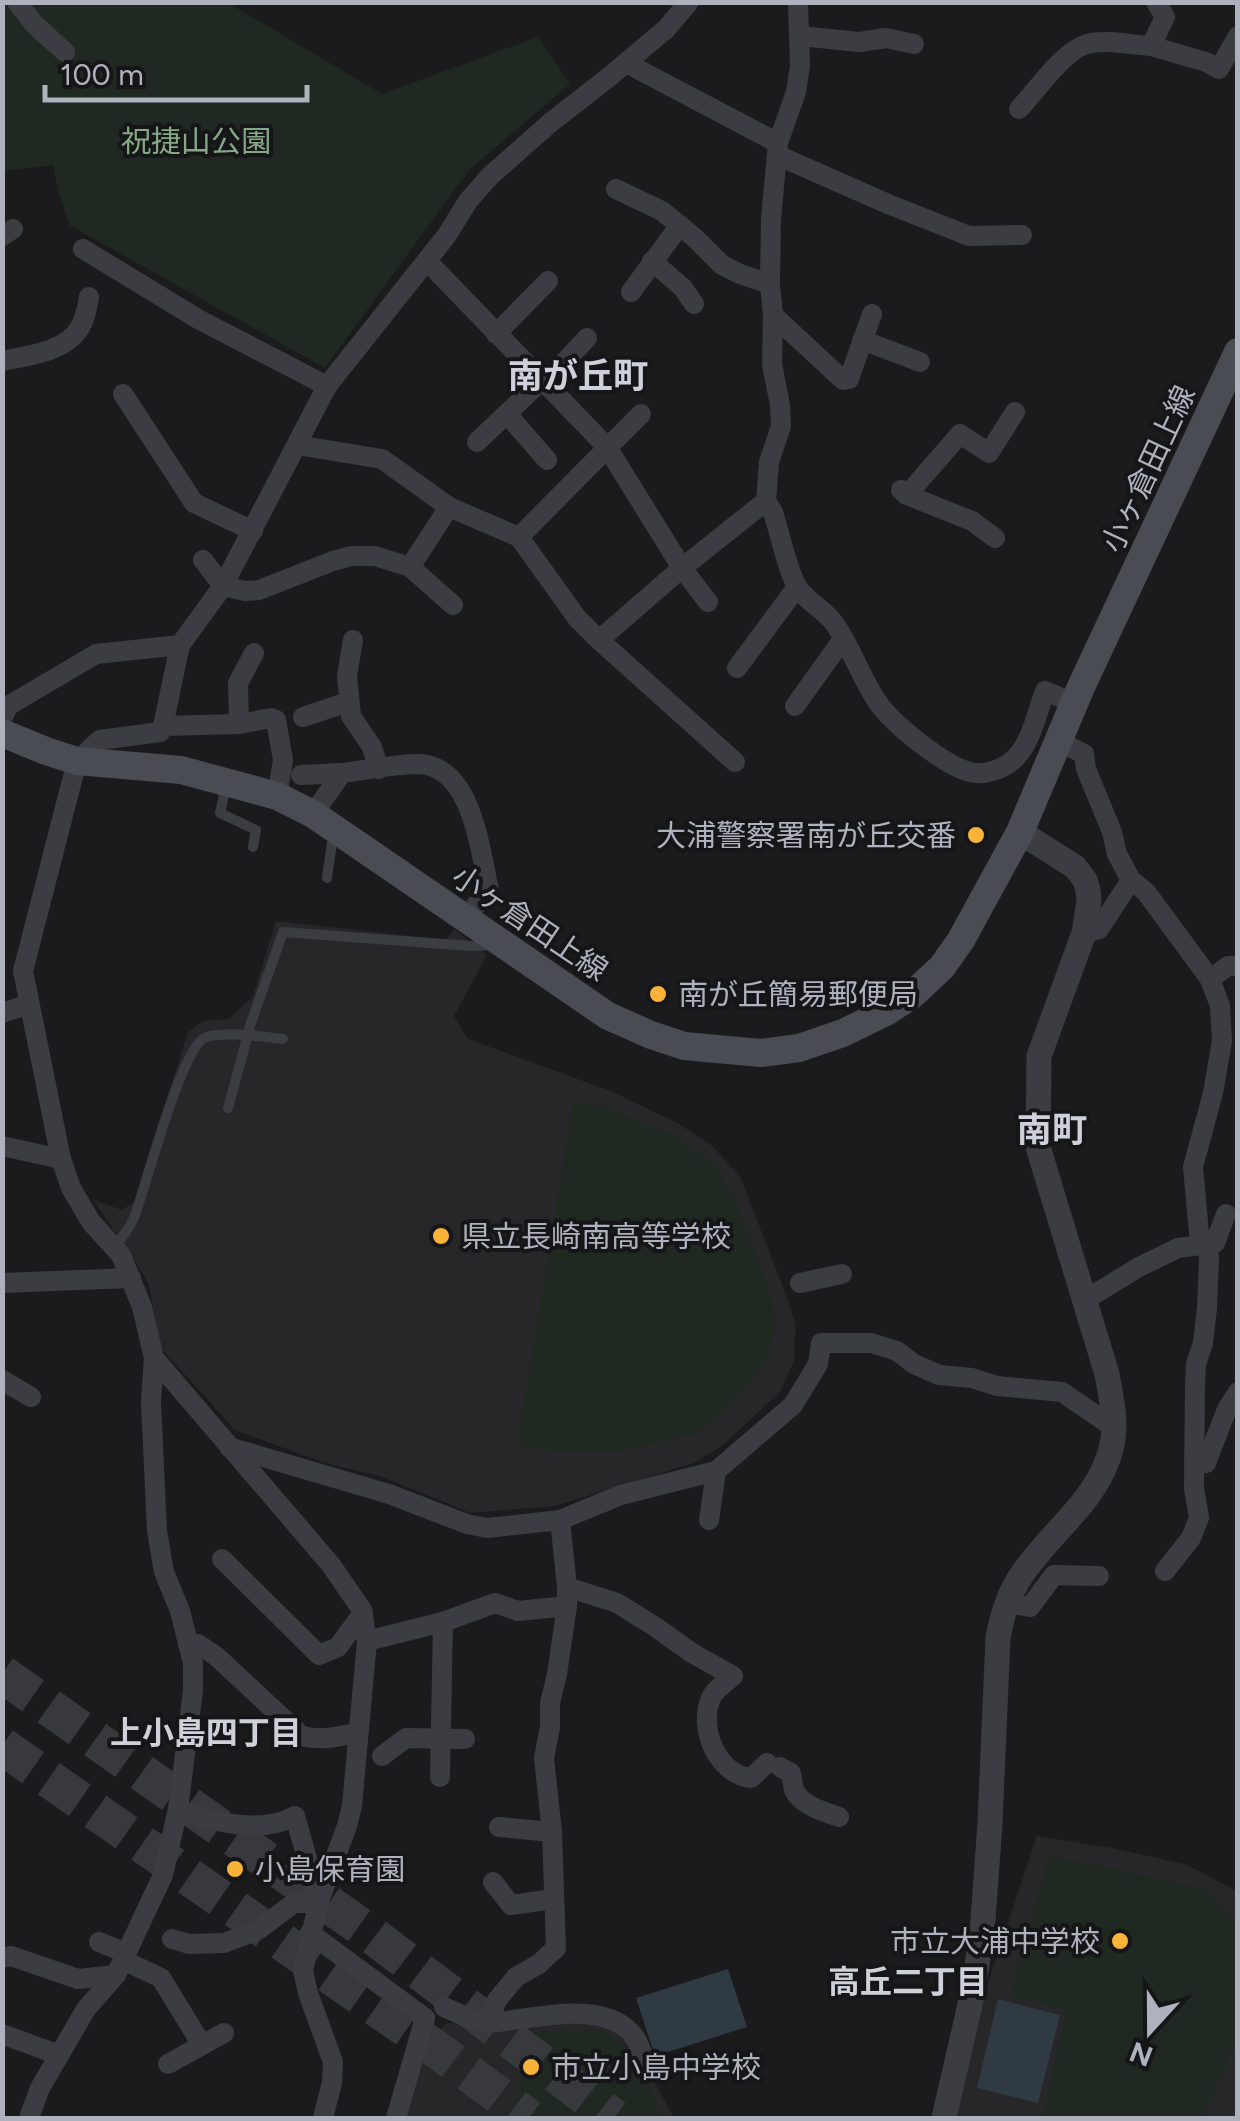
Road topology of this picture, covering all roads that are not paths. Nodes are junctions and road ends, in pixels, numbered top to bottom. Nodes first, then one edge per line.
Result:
1 (17, 2) edge
2 (689, 2) edge
3 (798, 2) edge
4 (1165, 7) edge
5 (800, 36) junction
6 (1238, 36) edge
7 (914, 44) dead end
8 (1151, 46) junction
9 (65, 52) dead end
10 (626, 62) junction
11 (1019, 110) dead end
12 (778, 149) junction
13 (616, 190) dead end
14 (680, 225) junction
15 (1022, 234) dead end
16 (83, 249) dead end
17 (427, 261) junction
18 (652, 261) junction
19 (548, 281) dead end
20 (770, 284) junction
21 (630, 292) dead end
22 (89, 297) dead end
23 (694, 304) dead end
24 (872, 314) dead end
25 (774, 315) junction
26 (496, 334) junction
27 (587, 338) dead end
28 (862, 340) junction
29 (1238, 352) edge
30 (2, 361) edge
31 (920, 362) dead end
32 (543, 383) junction
33 (328, 386) junction
34 (123, 394) dead end
35 (1015, 412) dead end
36 (507, 414) junction
37 (641, 414) dead end
38 (477, 442) dead end
39 (297, 445) junction
40 (607, 447) junction
41 (547, 460) dead end
42 (766, 502) junction
43 (449, 507) junction
44 (254, 531) junction
45 (519, 537) junction
46 (995, 538) dead end
47 (203, 560) dead end
48 (410, 566) junction
49 (682, 568) junction
50 (223, 586) junction
51 (797, 587) junction
52 (708, 602) dead end
53 (453, 605) dead end
54 (843, 639) junction
55 (353, 640) dead end
56 (599, 640) junction
57 (180, 645) junction
58 (254, 653) dead end
59 (737, 668) dead end
60 (348, 702) junction
61 (1074, 702) junction
62 (796, 706) dead end
63 (4, 713) edge
64 (303, 717) dead end
65 (239, 724) junction
66 (162, 726) junction
67 (1058, 741) junction
68 (77, 761) junction
69 (735, 762) dead end
70 (378, 769) junction
71 (342, 773) junction
72 (301, 775) dead end
73 (226, 782) junction
74 (277, 796) junction
75 (323, 822) junction
76 (1020, 832) junction
77 (253, 847) dead end
78 (327, 878) dead end
79 (1142, 884) junction
80 (465, 918) junction
81 (1096, 934) junction
82 (503, 944) junction
83 (1238, 966) edge
84 (1210, 979) junction
85 (29, 1004) junction
86 (2, 1014) edge
87 (248, 1035) junction
88 (283, 1039) dead end
89 (228, 1108) dead end
90 (2, 1146) edge
91 (61, 1159) junction
92 (1226, 1214) dead end
93 (1206, 1244) junction
94 (114, 1248) junction
95 (842, 1274) dead end
96 (131, 1278) junction
97 (2, 1283) edge
98 (800, 1283) dead end
99 (1084, 1300) junction
100 (154, 1358) junction
101 (2, 1380) edge
102 (1238, 1392) edge
103 (31, 1397) dead end
104 (1113, 1427) junction
105 (229, 1447) junction
106 (1194, 1462) junction
107 (716, 1470) junction
108 (560, 1520) junction
109 (709, 1520) dead end
110 (222, 1559) dead end
111 (1165, 1571) dead end
112 (1099, 1576) dead end
113 (567, 1597) junction
114 (1007, 1603) junction
115 (362, 1613) junction
116 (442, 1622) junction
117 (367, 1641) junction
118 (188, 1645) junction
119 (358, 1732) junction
120 (440, 1738) junction
121 (466, 1739) dead end
122 (382, 1756) dead end
123 (440, 1777) dead end
124 (178, 1809) junction
125 (839, 1817) dead end
126 (498, 1827) dead end
127 (552, 1832) junction
128 (493, 1882) dead end
129 (553, 1899) junction
130 (318, 1902) junction
131 (310, 1933) junction
132 (172, 1939) dead end
133 (99, 1942) dead end
134 (2, 1958) edge
135 (122, 1963) junction
136 (444, 2007) dead end
137 (487, 2023) junction
138 (224, 2033) dead end
139 (2, 2034) edge
140 (202, 2045) junction
141 (59, 2055) junction
142 (168, 2064) dead end
143 (648, 2068) dead end
144 (29, 2118) edge
145 (324, 2118) edge
146 (396, 2118) edge
147 (944, 2118) edge

1 - 9 street
2 - 10 street
3 - 5 street
4 - 8 street
5 - 7 street
5 - 12 street
6 - 8 street
8 - 11 street
10 - 12 street
10 - 17 street
12 - 15 street
12 - 20 street
13 - 14 street
14 - 18 street
14 - 20 street
16 - 33 street
17 - 26 street
17 - 33 street
18 - 21 street
18 - 23 street
19 - 26 street
20 - 25 street
22 - 30 street
24 - 28 street
25 - 28 street
25 - 42 street
26 - 32 street
27 - 32 street
28 - 31 street
29 - 61 main road, 小ヶ倉田上線
32 - 36 street
32 - 40 street
33 - 39 street
34 - 44 street
35 - 46 street
36 - 38 street
36 - 41 street
37 - 40 street
39 - 43 street
39 - 44 street
40 - 45 street
40 - 49 street
42 - 49 street
42 - 51 street
43 - 45 street
43 - 48 street
44 - 50 street
45 - 56 street
47 - 50 street
48 - 50 street
48 - 53 street
49 - 52 street
49 - 56 street
50 - 57 street
51 - 54 street
51 - 59 street
54 - 61 street
54 - 62 street
55 - 60 street
56 - 69 street
57 - 63 street
57 - 66 street
58 - 65 street
60 - 64 street
60 - 70 street
61 - 67 main road, 小ヶ倉田上線
63 - 68 main road, 小ヶ倉田上線
65 - 66 street
65 - 74 street
66 - 68 street
67 - 76 main road, 小ヶ倉田上線
67 - 79 street
68 - 73 main road, 小ヶ倉田上線
68 - 85 street
70 - 71 street
70 - 80 street
71 - 72 street
71 - 75 street
73 - 74 main road, 小ヶ倉田上線
73 - 77 lane
74 - 75 main road, 小ヶ倉田上線
75 - 78 lane
75 - 80 main road, 小ヶ倉田上線
76 - 81 street
76 - 82 main road, 小ヶ倉田上線
79 - 81 street
79 - 84 street
80 - 82 main road, 小ヶ倉田上線
81 - 99 street
82 - 87 lane
83 - 84 street
84 - 93 street
85 - 86 street
85 - 91 street
87 - 88 lane
87 - 89 lane
87 - 94 lane
90 - 91 street
91 - 94 street
92 - 93 street
93 - 99 street
93 - 106 street
94 - 96 street
95 - 98 street
96 - 97 street
96 - 100 street
99 - 104 street
100 - 105 street
100 - 118 street
101 - 103 street
102 - 106 street
104 - 107 street
104 - 114 street
105 - 108 street
105 - 115 street
106 - 111 street
107 - 108 street
107 - 109 street
108 - 113 street
110 - 115 street
112 - 114 street
113 - 116 street
113 - 125 street
113 - 127 street
114 - 147 street
115 - 117 street
116 - 117 street
116 - 120 street
117 - 119 street
118 - 119 street
118 - 124 street
119 - 130 street
120 - 121 street
120 - 122 street
120 - 123 street
124 - 130 street
124 - 135 street
126 - 127 street
127 - 129 street
128 - 129 street
129 - 137 street
130 - 131 street
130 - 132 street
131 - 145 street
131 - 146 street
133 - 135 street
134 - 135 street
135 - 140 street
135 - 141 street
136 - 137 street
137 - 143 street
138 - 140 street
139 - 141 street
140 - 142 street
141 - 144 street

